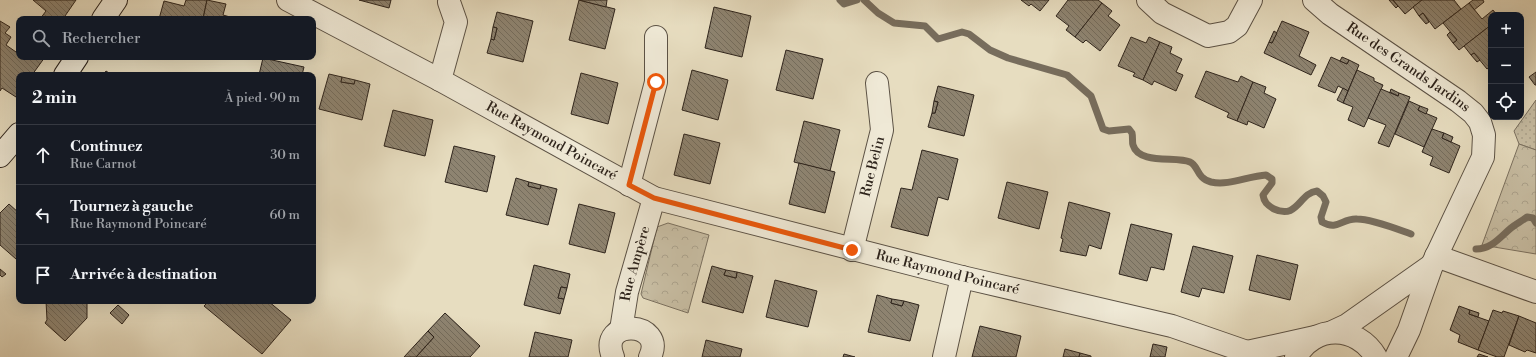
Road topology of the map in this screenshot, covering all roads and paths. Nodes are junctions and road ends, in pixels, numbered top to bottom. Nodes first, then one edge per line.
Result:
1 (116, 0) edge
2 (288, 0) edge
3 (1148, 0) edge
4 (1251, 0) edge
5 (1314, 0) edge
6 (449, 2) dead end
7 (105, 16) edge
8 (656, 37) dead end
9 (75, 60) edge
10 (67, 72) edge
11 (440, 80) junction
12 (876, 83) dead end
13 (16, 137) edge
14 (0, 156) edge
15 (629, 185) junction
16 (654, 198) junction
17 (852, 250) junction
18 (1434, 261) junction
19 (962, 277) junction
20 (1536, 292) edge
21 (621, 330) junction
22 (1323, 334) junction
23 (1250, 355) edge
24 (613, 357) edge
25 (650, 357) edge
26 (944, 357) edge
27 (1296, 357) edge
28 (1376, 357) edge
29 (1396, 357) edge

1 - 7 street
2 - 11 street, Rue Raymond Poincaré
3 - 4 street
5 - 18 street, Rue des Grands Jardins
6 - 11 street
8 - 15 street
9 - 10 street
11 - 15 street, Rue Raymond Poincaré
12 - 17 street, Rue Belin
13 - 14 street
15 - 16 street, Rue Raymond Poincaré
16 - 17 street, Rue Raymond Poincaré
16 - 21 street, Rue Ampère
17 - 19 street, Rue Raymond Poincaré
18 - 20 street
18 - 22 street, Rue des Grands Jardins
18 - 29 street, Rue des Grands Jardins
19 - 23 street, Rue Raymond Poincaré
19 - 26 street
21 - 24 street, Rue Ampère
21 - 25 street
22 - 23 street, Rue Raymond Poincaré
22 - 27 street
22 - 28 street

